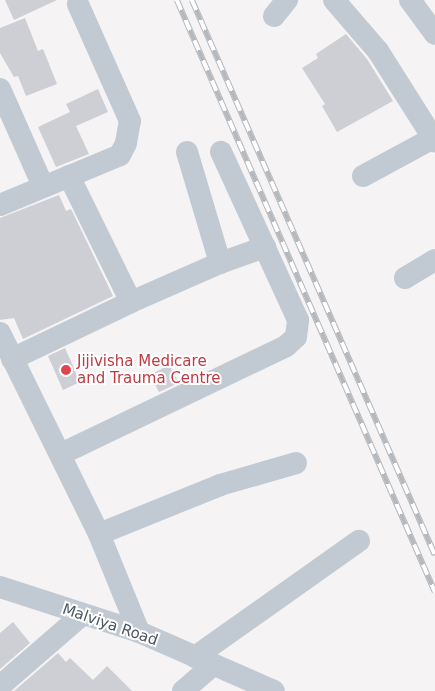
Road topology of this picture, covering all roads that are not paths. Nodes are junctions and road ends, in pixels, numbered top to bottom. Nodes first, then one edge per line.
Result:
1 (334, 0) edge
2 (410, 0) edge
3 (78, 4) dead end
4 (435, 34) edge
5 (0, 89) edge
6 (434, 140) edge
7 (187, 152) dead end
8 (221, 152) dead end
9 (69, 176) junction
10 (363, 176) dead end
11 (43, 186) junction
12 (0, 205) edge
13 (265, 247) junction
14 (435, 260) edge
15 (220, 263) junction
16 (405, 278) dead end
17 (132, 302) junction
18 (0, 333) edge
19 (12, 360) junction
20 (61, 454) junction
21 (296, 463) dead end
22 (98, 534) junction
23 (359, 541) dead end
24 (0, 587) edge
25 (82, 615) junction
26 (139, 632) junction
27 (204, 661) junction
28 (0, 686) edge
29 (183, 691) edge
30 (274, 691) edge

1 - 6 street
2 - 4 street
3 - 9 street
5 - 11 street
6 - 10 street
7 - 15 street
8 - 13 street
9 - 11 street
9 - 17 street
11 - 12 street
13 - 15 street
13 - 20 street
14 - 16 street
15 - 17 street
17 - 19 street
18 - 19 street
19 - 20 street
20 - 22 street
21 - 22 street
22 - 26 street
23 - 27 street
24 - 25 street, Malviya Road
25 - 26 street, Malviya Road
25 - 28 street
26 - 27 street, Malviya Road
27 - 29 street
27 - 30 street, Malviya Road

